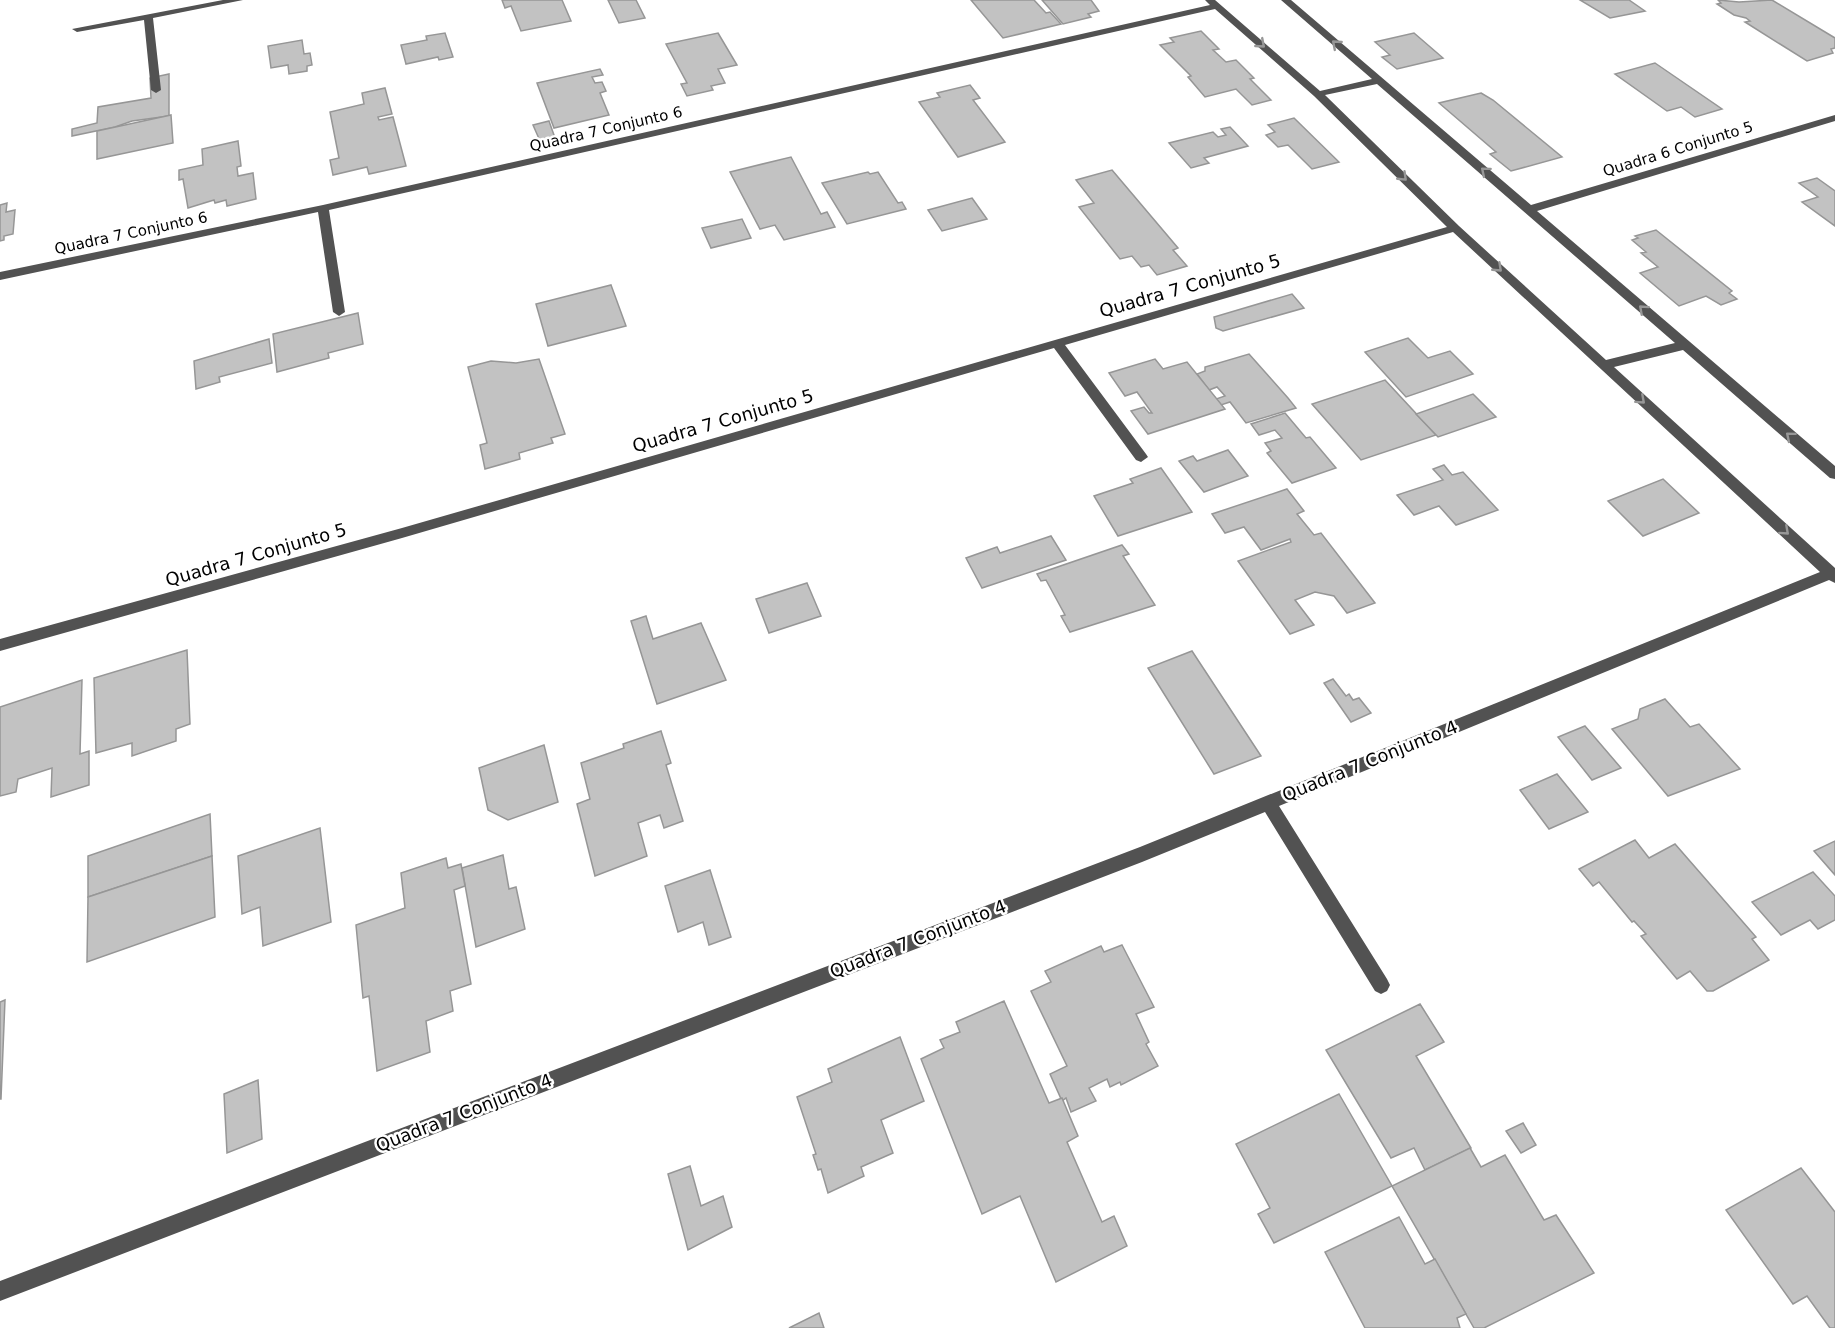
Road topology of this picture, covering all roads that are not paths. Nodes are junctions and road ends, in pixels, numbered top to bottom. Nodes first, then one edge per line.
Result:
1 (238, 0) edge
2 (1286, 0) edge
3 (1213, 3) edge
4 (148, 17) junction
5 (76, 29) dead end
6 (1378, 81) junction
7 (156, 90) dead end
8 (1318, 94) junction
9 (1835, 118) edge
10 (323, 208) junction
11 (1530, 209) junction
12 (1455, 228) junction
13 (0, 276) edge
14 (339, 312) dead end
15 (1057, 343) junction
16 (1684, 345) junction
17 (1603, 365) junction
18 (1141, 457) dead end
19 (1835, 474) edge
20 (1833, 575) edge
21 (0, 645) edge
22 (1268, 802) junction
23 (1381, 985) dead end
24 (0, 1291) edge

1 - 4 street
6 -> 2 street
3 -> 8 street
3 - 10 street, Quadra 7 Conjunto 6
4 - 5 street
4 - 7 street
6 - 8 street
11 -> 6 street
8 -> 12 street
9 - 11 street, Quadra 6 Conjunto 5
10 - 13 street, Quadra 7 Conjunto 6
10 - 14 street
16 -> 11 street
12 - 15 street, Quadra 7 Conjunto 5
12 -> 17 street
15 - 18 street
15 - 21 street, Quadra 7 Conjunto 5
16 - 17 street
19 -> 16 street
17 -> 20 street
20 - 22 street, Quadra 7 Conjunto 4
22 - 23 street
22 - 24 street, Quadra 7 Conjunto 4

